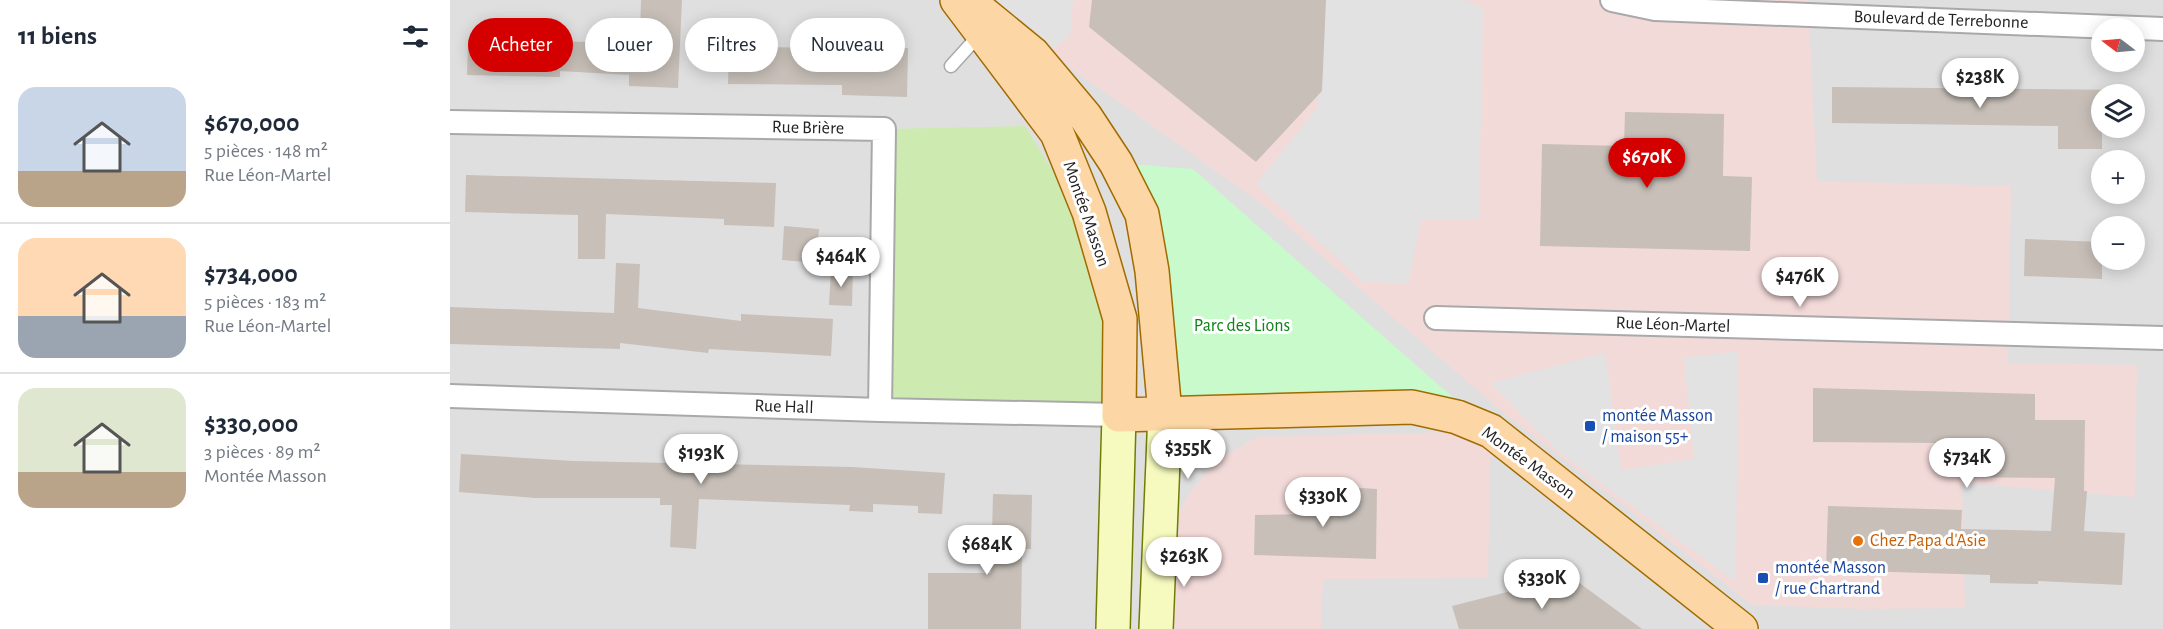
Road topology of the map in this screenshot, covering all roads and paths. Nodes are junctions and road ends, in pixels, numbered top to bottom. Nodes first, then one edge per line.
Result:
1 (957, 0) edge
2 (965, 0) edge
3 (1612, 0) edge
4 (987, 26) junction
5 (2163, 29) edge
6 (951, 66) dead end
7 (450, 122) edge
8 (1436, 318) dead end
9 (2163, 338) edge
10 (450, 396) edge
11 (880, 410) junction
12 (1165, 413) junction
13 (1119, 415) junction
14 (1113, 629) edge
15 (1156, 629) edge
16 (1741, 629) edge

1 - 4 main road, Montée Masson
2 - 4 main road, Montée Masson
3 - 5 street, Boulevard de Terrebonne
4 - 6 lane
4 - 12 main road, Montée Masson
4 - 13 main road, Montée Masson
7 - 11 street, Rue Brière
8 - 9 street, Rue Léon-Martel
10 - 11 street, Rue Hall
11 - 13 street, Rue Hall
12 - 13 main road, Montée Masson
12 - 15 main road
12 - 16 main road, Montée Masson
13 - 14 main road

